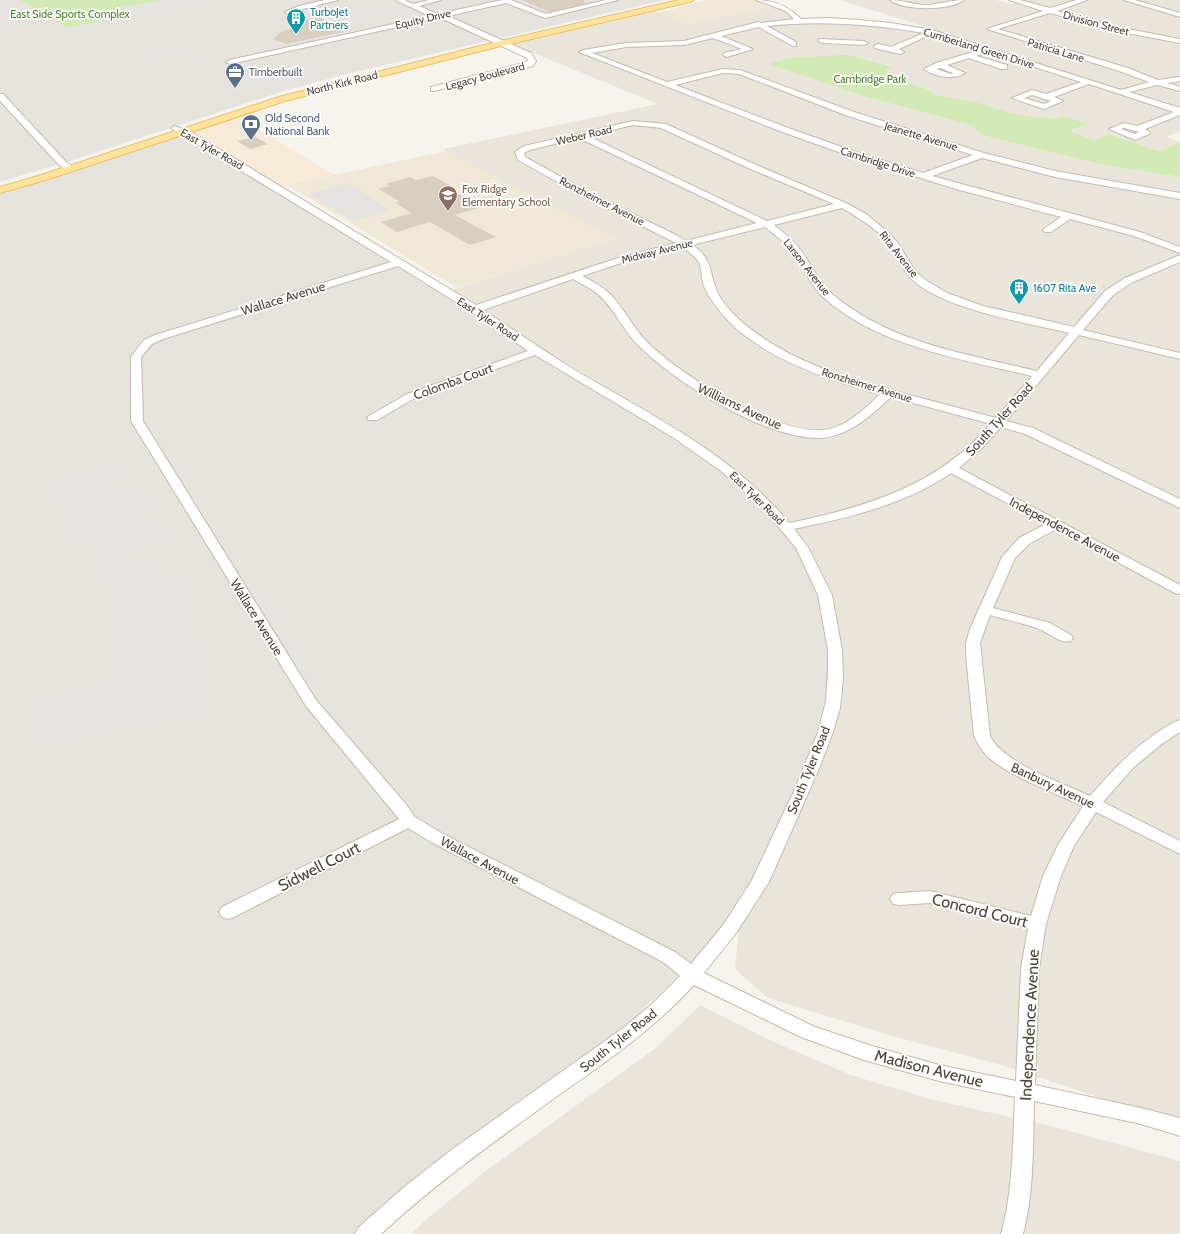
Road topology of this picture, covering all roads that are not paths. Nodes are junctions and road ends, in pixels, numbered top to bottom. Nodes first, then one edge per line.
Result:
1 (335, 0) edge
2 (398, 0) edge
3 (438, 0) edge
4 (615, 0) edge
5 (672, 0) edge
6 (690, 0) edge
7 (759, 0) edge
8 (770, 0) edge
9 (893, 0) edge
10 (961, 0) edge
11 (1012, 0) edge
12 (1084, 0) edge
13 (1127, 0) edge
14 (412, 6) junction
15 (1049, 10) junction
16 (288, 12) dead end
17 (1180, 15) edge
18 (437, 16) junction
19 (799, 21) junction
20 (808, 21) junction
21 (758, 24) junction
22 (706, 28) dead end
23 (840, 31) junction
24 (695, 32) dead end
25 (932, 32) junction
26 (716, 34) junction
27 (702, 38) junction
28 (822, 41) dead end
29 (1180, 41) edge
30 (497, 43) junction
31 (864, 43) dead end
32 (792, 44) dead end
33 (878, 46) dead end
34 (891, 50) junction
35 (987, 50) junction
36 (583, 52) joint
37 (906, 53) dead end
38 (727, 55) dead end
39 (969, 56) junction
40 (230, 62) dead end
41 (939, 65) dead end
42 (1004, 67) dead end
43 (1180, 79) edge
44 (1088, 82) junction
45 (1158, 82) junction
46 (668, 84) junction
47 (434, 89) dead end
48 (1180, 89) edge
49 (1121, 92) junction
50 (0, 96) edge
51 (1046, 97) dead end
52 (1180, 112) edge
53 (652, 124) joint
54 (179, 129) junction
55 (1138, 129) dead end
56 (581, 136) junction
57 (519, 154) joint
58 (981, 155) junction
59 (68, 166) junction
60 (923, 176) junction
61 (0, 184) edge
62 (0, 190) edge
63 (1180, 196) edge
64 (842, 205) junction
65 (1067, 216) junction
66 (768, 225) junction
67 (1048, 230) dead end
68 (685, 245) junction
69 (1180, 250) edge
70 (1180, 258) edge
71 (398, 263) junction
72 (574, 276) junction
73 (474, 309) junction
74 (1076, 331) junction
75 (536, 351) junction
76 (1180, 356) edge
77 (1040, 374) junction
78 (888, 393) junction
79 (373, 418) dead end
80 (999, 422) junction
81 (950, 468) junction
82 (1180, 504) edge
83 (1056, 524) junction
84 (787, 527) junction
85 (1180, 590) edge
86 (986, 610) junction
87 (1066, 638) dead end
88 (1180, 725) edge
89 (1094, 803) junction
90 (409, 821) junction
91 (1180, 848) edge
92 (900, 900) dead end
93 (228, 912) dead end
94 (1037, 924) junction
95 (691, 975) junction
96 (1026, 1092) junction
97 (1180, 1127) edge
98 (366, 1234) edge
99 (1012, 1234) edge

1 - 16 street
2 - 14 street, Legacy Boulevard
3 - 14 street
4 - 18 street, Equity Drive
5 - 30 main road, North Kirk Road
6 - 30 main road, North Kirk Road
7 - 19 street
8 - 20 street
9 - 10 street
11 - 15 street, Division Street
12 - 15 street
13 - 17 street
14 - 18 street, Legacy Boulevard
15 - 29 street, Division Street
15 - 45 street, Patricia Lane
18 - 30 street, Legacy Boulevard
18 - 40 street, Equity Drive
19 - 20 street, Cumberland Green Drive
19 - 21 street, Cumberland Green Drive
20 - 23 street, Cumberland Green Drive
21 - 26 street, Cumberland Green Drive
21 - 32 street
22 - 26 street
23 - 25 street, Cumberland Green Drive
23 - 28 street
23 - 31 street
24 - 27 street
25 - 34 street
25 - 35 street, Cumberland Green Drive
26 - 27 street, Cumberland Green Drive
26 - 38 street
27 - 36 street, Cumberland Green Drive
30 - 47 street, Legacy Boulevard
30 - 54 main road, North Kirk Road
33 - 34 street
34 - 37 street
35 - 39 street
35 - 44 street, Cumberland Green Drive
36 - 46 street, Cambridge Drive
39 - 41 street
39 - 42 street
43 - 45 street
44 - 49 street, Cumberland Green Drive
44 - 51 street
45 - 48 street, Patricia Lane
45 - 49 street
46 - 58 street, Jeanette Avenue
46 - 60 street, Cambridge Drive
49 - 52 street, Cumberland Green Drive
50 - 59 street
52 - 55 street
53 - 56 street, Weber Road
53 - 64 street, Rita Avenue
54 - 59 main road, North Kirk Road
54 - 71 street, East Tyler Road
56 - 57 street, Weber Road
56 - 66 street, Larson Avenue
57 - 68 street, Ronzheimer Avenue
58 - 60 street
58 - 63 street, Jeanette Avenue
59 - 61 main road, North Kirk Road
59 - 62 main road, North Kirk Road
60 - 65 street, Cambridge Drive
64 - 66 street, Midway Avenue
64 - 74 street, Rita Avenue
65 - 67 street
65 - 69 street, Cambridge Drive
66 - 68 street, Midway Avenue
66 - 77 street, Larson Avenue
68 - 72 street, Midway Avenue
68 - 78 street, Ronzheimer Avenue
70 - 74 street, South Tyler Road
71 - 73 street, East Tyler Road
71 - 90 street, Wallace Avenue
72 - 73 street, Midway Avenue
72 - 78 street, Williams Avenue
73 - 75 street, East Tyler Road
74 - 76 street, Rita Avenue
74 - 77 street, South Tyler Road
75 - 79 street, Colomba Court
75 - 84 street, East Tyler Road
77 - 80 street, South Tyler Road
78 - 80 street, Ronzheimer Avenue
80 - 81 street, South Tyler Road
80 - 82 street, Ronzheimer Avenue
81 - 83 street, Independence Avenue
81 - 84 street, South Tyler Road
83 - 85 street, Independence Avenue
83 - 86 street, Banbury Avenue
84 - 95 street, South Tyler Road
86 - 87 street
86 - 89 street, Banbury Avenue
88 - 89 street, Independence Avenue
89 - 91 street, Banbury Avenue
89 - 94 street, Independence Avenue
90 - 93 street, Sidwell Court
90 - 95 street, Wallace Avenue
92 - 94 street, Concord Court
94 - 96 street, Independence Avenue
95 - 96 street, Madison Avenue
95 - 98 street, South Tyler Road
96 - 97 street, Madison Avenue
96 - 99 street, Independence Avenue

